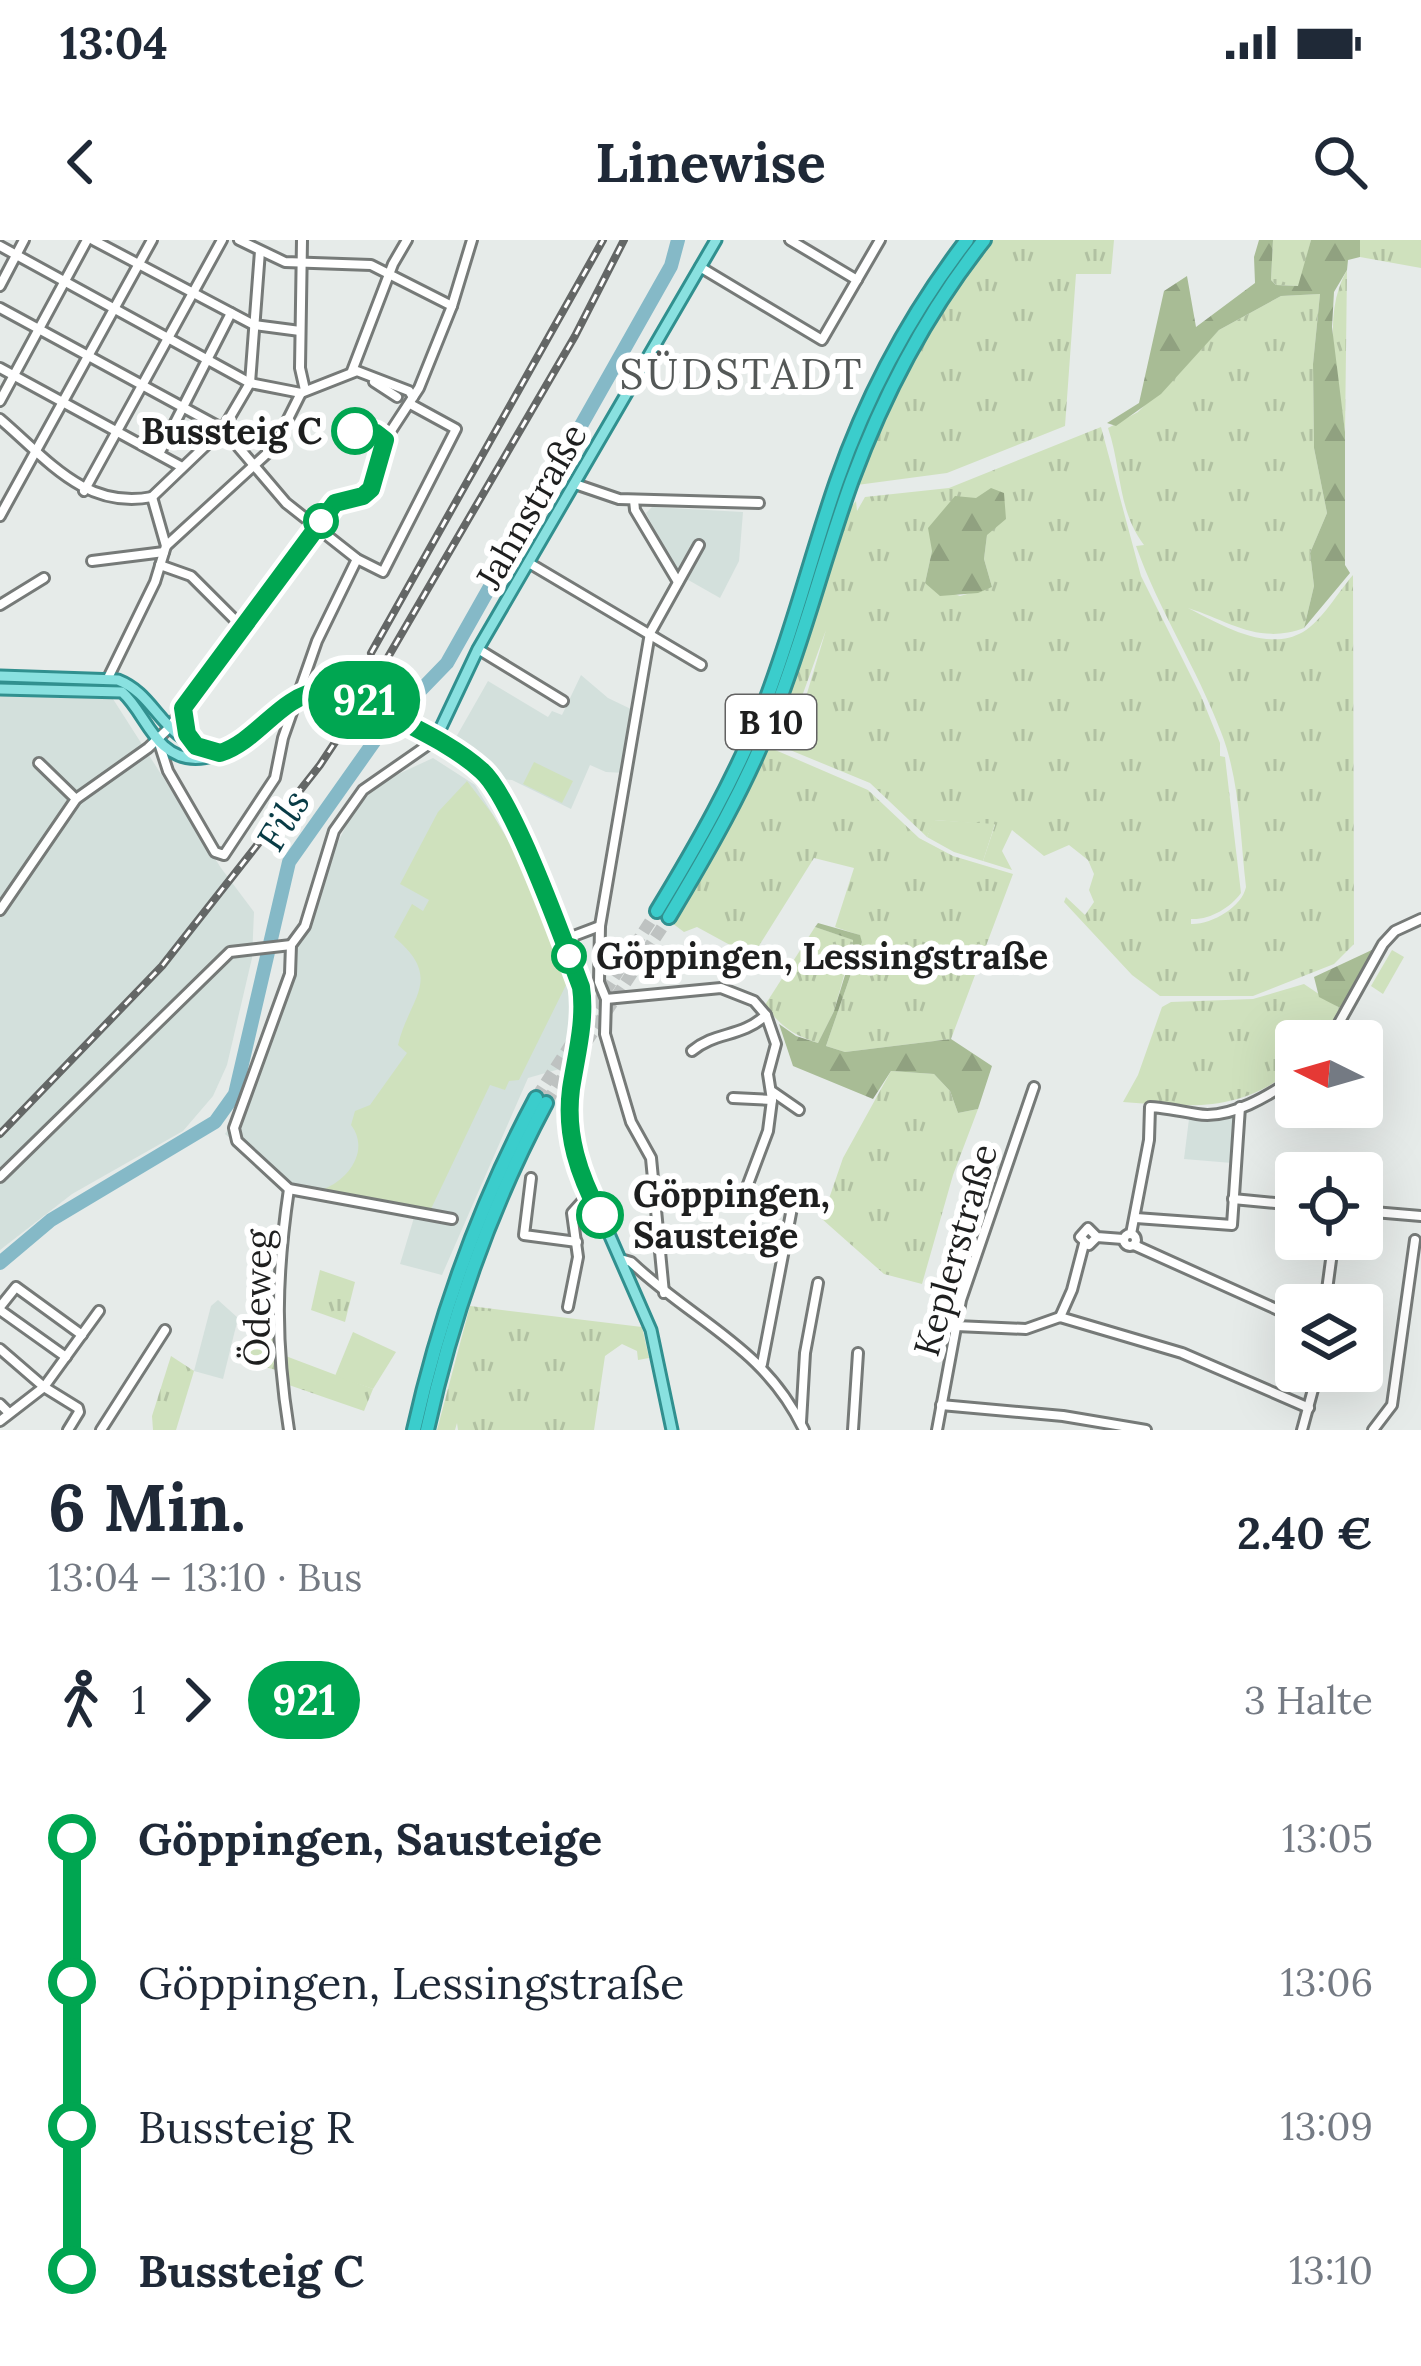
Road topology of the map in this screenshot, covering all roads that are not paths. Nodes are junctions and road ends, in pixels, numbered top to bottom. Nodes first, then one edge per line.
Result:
1 (24, 240) edge
2 (90, 240) edge
3 (152, 240) edge
4 (222, 240) edge
5 (239, 240) edge
6 (302, 240) edge
7 (407, 240) edge
8 (472, 240) edge
9 (716, 240) edge
10 (790, 240) edge
11 (880, 240) edge
12 (967, 240) edge
13 (984, 240) edge
14 (0, 246) edge
15 (260, 251) junction
16 (16, 254) junction
17 (302, 262) junction
18 (139, 264) junction
19 (700, 267) junction
20 (389, 274) junction
21 (857, 280) junction
22 (65, 281) junction
23 (0, 286) edge
24 (194, 293) junction
25 (452, 306) junction
26 (0, 308) edge
27 (114, 309) junction
28 (231, 313) junction
29 (254, 325) junction
30 (39, 330) junction
31 (300, 331) junction
32 (169, 339) junction
33 (87, 356) junction
34 (208, 360) junction
35 (0, 368) edge
36 (352, 371) junction
37 (14, 375) junction
38 (250, 383) junction
39 (143, 385) junction
40 (303, 392) junction
41 (400, 394) junction
42 (0, 401) edge
43 (64, 403) junction
44 (410, 403) junction
45 (183, 406) junction
46 (0, 419) edge
47 (223, 429) junction
48 (117, 434) junction
49 (37, 450) junction
50 (159, 454) junction
51 (182, 467) junction
52 (255, 467) junction
53 (575, 484) junction
54 (84, 490) junction
55 (152, 497) junction
56 (634, 500) junction
57 (759, 503) dead end
58 (0, 516) edge
59 (316, 529) junction
60 (699, 545) dead end
61 (165, 549) junction
62 (357, 559) junction
63 (92, 561) dead end
64 (529, 563) junction
65 (160, 565) junction
66 (44, 578) dead end
67 (678, 582) junction
68 (0, 604) edge
69 (242, 627) junction
70 (650, 632) junction
71 (478, 650) junction
72 (701, 665) dead end
73 (0, 676) edge
74 (107, 684) junction
75 (0, 689) edge
76 (563, 701) dead end
77 (183, 708) junction
78 (168, 729) junction
79 (158, 740) junction
80 (435, 740) junction
81 (196, 746) junction
82 (220, 753) junction
83 (38, 763) dead end
84 (76, 799) junction
85 (0, 910) edge
86 (1421, 919) edge
87 (601, 926) junction
88 (563, 940) junction
89 (286, 946) junction
90 (606, 999) junction
91 (766, 1015) junction
92 (1341, 1020) edge
93 (692, 1051) dead end
94 (1034, 1087) dead end
95 (1275, 1091) edge
96 (771, 1096) junction
97 (734, 1098) dead end
98 (1240, 1107) junction
99 (799, 1110) dead end
100 (0, 1178) edge
101 (531, 1178) dead end
102 (289, 1189) junction
103 (590, 1194) junction
104 (1234, 1199) junction
105 (742, 1200) dead end
106 (1275, 1203) edge
107 (793, 1208) dead end
108 (1383, 1213) edge
109 (1421, 1216) edge
110 (1136, 1218) junction
111 (452, 1219) dead end
112 (1127, 1237) junction
113 (1415, 1240) dead end
114 (577, 1242) junction
115 (623, 1260) junction
116 (1331, 1260) dead end
117 (818, 1282) dead end
118 (1328, 1284) edge
119 (664, 1293) junction
120 (568, 1307) dead end
121 (0, 1308) edge
122 (1275, 1309) edge
123 (99, 1310) dead end
124 (1060, 1317) junction
125 (956, 1326) junction
126 (165, 1330) dead end
127 (82, 1335) junction
128 (0, 1349) edge
129 (858, 1353) dead end
130 (66, 1357) junction
131 (761, 1364) junction
132 (44, 1387) junction
133 (1313, 1392) edge
134 (0, 1404) edge
135 (941, 1405) junction
136 (1309, 1408) junction
137 (8, 1413) junction
138 (0, 1421) edge
139 (802, 1427) edge
140 (68, 1430) edge
141 (101, 1430) edge
142 (289, 1430) edge
143 (414, 1430) edge
144 (427, 1430) edge
145 (672, 1430) edge
146 (853, 1430) edge
147 (937, 1430) edge
148 (1145, 1430) edge
149 (1302, 1430) edge
150 (1372, 1430) edge

1 - 16 street
2 - 18 street
2 - 22 street
3 - 18 street
4 - 24 street
5 - 15 street
6 - 17 street
7 - 20 street
8 - 25 street
9 - 19 main road, Jahnstraße
10 - 21 street
11 - 21 street
12 - 13 highway, B 10
14 - 16 street
15 - 17 street
15 - 29 street
16 - 22 street
16 - 23 street
17 - 20 street
17 - 31 street
18 - 24 street
18 - 27 street
19 - 21 street
19 - 53 main road, Jahnstraße
20 - 25 street
20 - 36 street
22 - 27 street
22 - 30 street
24 - 28 street
24 - 32 street
25 - 44 street
26 - 30 street
27 - 32 street
27 - 33 street
28 - 29 street
28 - 34 street
29 - 31 street
29 - 38 street
30 - 33 street
30 - 37 street
31 - 40 street
32 - 34 street
32 - 39 street
33 - 39 street
33 - 43 street
34 - 38 street
34 - 45 street
35 - 37 street
36 - 40 street
36 - 41 street
37 - 42 street
37 - 43 street
38 - 40 street
38 - 47 street
39 - 45 street
39 - 48 street
40 - 52 street
41 - 44 street
41 - 44 street
43 - 48 street
43 - 49 street
44 - 59 street
44 - 62 street
45 - 47 street
45 - 50 street
46 - 49 street
47 - 51 street
47 - 52 street
48 - 50 street
48 - 54 street
49 - 54 street
49 - 58 street
50 - 51 street
51 - 55 street
52 - 59 street
52 - 61 street
53 - 56 street
53 - 64 main road, Jahnstraße
54 - 55 street
55 - 61 street
56 - 57 street
56 - 67 street
59 - 62 street
59 - 69 street
60 - 67 street
61 - 63 street
61 - 65 street
62 - 79 street
64 - 70 street
64 - 71 main road, Jahnstraße
65 - 69 street
65 - 74 street
66 - 68 street
67 - 70 street
69 - 77 street
70 - 72 street
70 - 87 street
71 - 76 street
71 - 80 main road, Jahnstraße
73 - 74 main road
74 - 75 main road
74 - 78 main road
74 - 79 main road
77 - 78 street
77 - 81 street
78 - 79 street
78 - 81 main road
79 - 82 main road
79 - 84 street
80 - 82 main road, bridge
80 - 88 main road
80 - 89 street
81 - 82 main road
83 - 84 street
84 - 85 street
86 - 92 street
87 - 88 street
87 - 90 street
88 - 103 main road
89 - 100 street
89 - 102 street, Ödeweg
90 - 91 street
90 - 119 street
91 - 93 street
91 - 96 street
94 - 125 street, Keplerstraße
95 - 98 street
96 - 97 street
96 - 99 street
96 - 105 street
98 - 104 street
98 - 110 street
101 - 114 street
102 - 111 street
102 - 142 street, Ödeweg
103 - 114 street
103 - 115 main road
104 - 106 street
104 - 110 street
107 - 131 street
108 - 109 street
110 - 112 street
112 - 122 street
112 - 124 street
113 - 150 street
114 - 120 street
115 - 119 street
115 - 145 main road
116 - 118 street
117 - 139 street
119 - 131 street
121 - 127 street
121 - 130 street
123 - 127 street
124 - 125 street
124 - 136 street
125 - 135 street, Keplerstraße
126 - 141 street
127 - 130 street
128 - 132 street
129 - 146 street
130 - 132 street
131 - 139 street
132 - 137 street
132 - 140 street
133 - 136 street
134 - 137 street
135 - 147 street, Keplerstraße
135 - 148 street
136 - 149 street
137 - 138 street
143 - 144 highway

